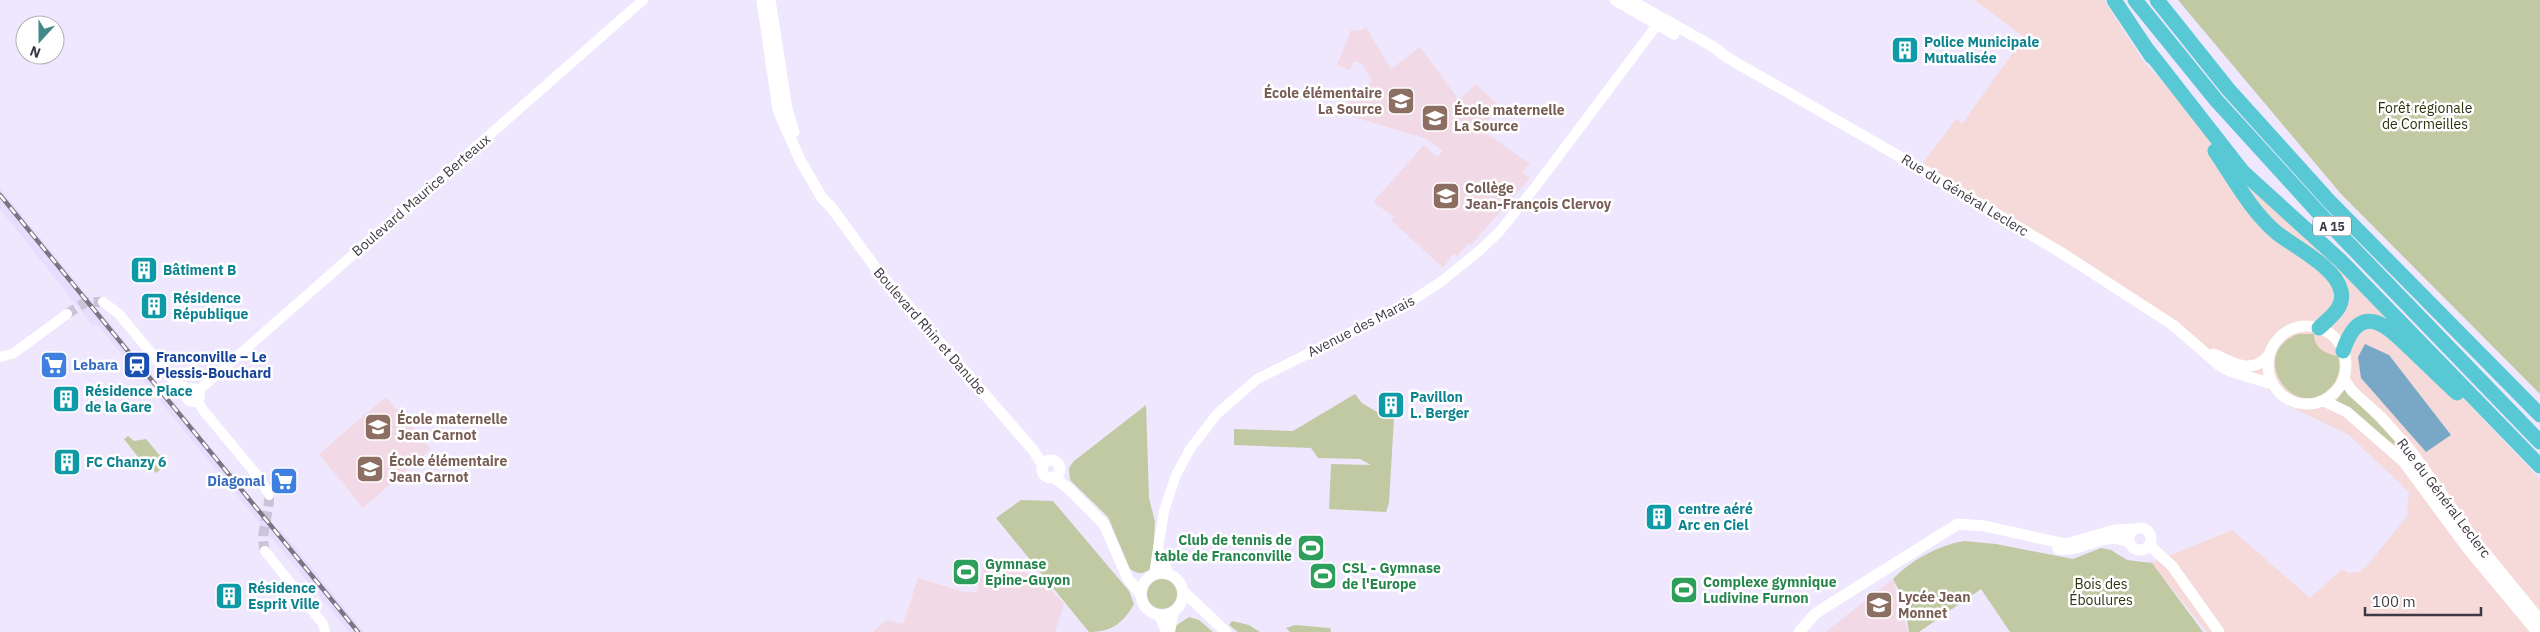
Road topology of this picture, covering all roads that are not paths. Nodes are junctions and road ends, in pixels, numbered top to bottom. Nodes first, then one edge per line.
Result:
1 (643, 0) edge
2 (762, 0) edge
3 (770, 0) edge
4 (1615, 0) edge
5 (1630, 0) edge
6 (2114, 0) edge
7 (2136, 0) edge
8 (2157, 0) edge
9 (1652, 12) junction
10 (1657, 25) junction
11 (1676, 33) junction
12 (1696, 39) junction
13 (2147, 49) junction
14 (1728, 58) junction
15 (831, 207) junction
16 (103, 302) dead end
17 (67, 314) tunnel mouth
18 (2319, 328) junction
19 (2194, 344) junction
20 (2343, 351) junction
21 (1, 356) edge
22 (2268, 356) junction
23 (2344, 379) junction
24 (2272, 384) junction
25 (195, 394) junction
26 (2324, 401) junction
27 (2540, 415) edge
28 (2540, 442) edge
29 (2540, 467) edge
30 (268, 495) tunnel mouth
31 (2135, 529) junction
32 (2130, 543) junction
33 (2079, 545) junction
34 (2149, 545) junction
35 (1158, 550) junction
36 (265, 552) tunnel mouth
37 (1126, 573) junction
38 (1169, 574) junction
39 (1150, 576) junction
40 (1183, 591) junction
41 (1140, 594) junction
42 (1176, 609) junction
43 (1200, 610) junction
44 (1160, 615) junction
45 (2540, 620) edge
46 (325, 632) edge
47 (1166, 632) edge
48 (1170, 632) edge
49 (1226, 632) edge
50 (1799, 632) edge
51 (2219, 632) edge
52 (2537, 632) edge

1 - 25 street, Boulevard Maurice Berteaux
2 - 15 main road, Boulevard Rhin et Danube
3 - 15 main road, Boulevard Rhin et Danube
4 - 10 main road, Rue du Général Leclerc
5 - 9 main road, Rue du Général Leclerc
6 - 13 highway
7 - 28 highway, A 15
8 - 27 highway, A 15
9 - 10 street
9 - 12 main road, Rue du Général Leclerc
10 - 11 main road, Rue du Général Leclerc
10 - 35 street, Avenue des Marais
11 - 12 street, Rue du Général Leclerc
11 - 14 main road, Rue du Général Leclerc
12 - 14 main road, Rue du Général Leclerc
13 - 18 highway
13 - 29 highway
14 - 19 main road, Rue du Général Leclerc
15 - 37 main road, Boulevard Rhin et Danube
16 - 25 street
17 - 21 street
18 - 20 main road
18 - 22 main road
19 - 22 main road, Rue du Général Leclerc
19 - 24 main road, Rue du Général Leclerc
20 - 23 main road
20 - 29 highway
22 - 24 main road
23 - 26 main road
23 - 45 main road, Rue du Général Leclerc
24 - 26 main road
25 - 30 street
26 - 52 main road, Rue du Général Leclerc
31 - 32 main road
31 - 33 main road
31 - 34 main road
32 - 33 main road
32 - 34 main road
33 - 50 main road
34 - 51 main road
35 - 38 street
35 - 39 street, Avenue des Marais
36 - 46 street
37 - 39 main road
37 - 41 main road
38 - 39 main road
38 - 40 main road
39 - 41 main road
40 - 42 main road
40 - 43 main road
41 - 44 main road
42 - 43 main road
42 - 44 main road
42 - 48 street
43 - 49 main road
44 - 47 street

